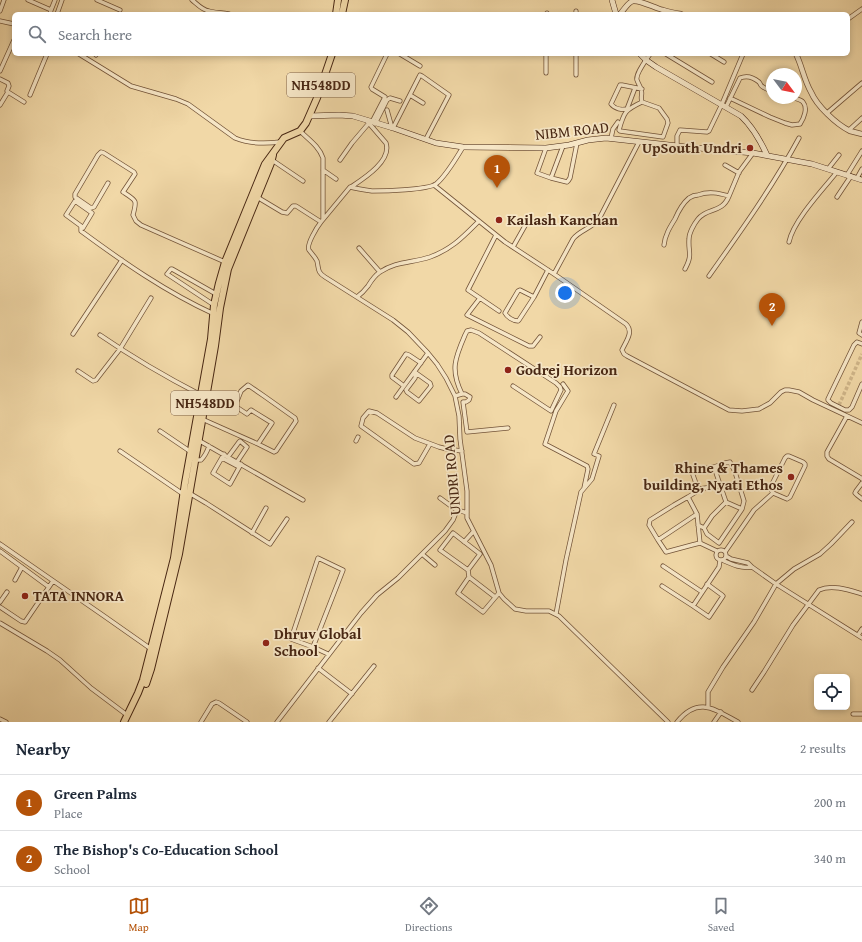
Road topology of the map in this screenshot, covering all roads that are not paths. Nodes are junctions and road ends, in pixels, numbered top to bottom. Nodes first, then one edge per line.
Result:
1 (4, 0) edge
2 (28, 0) edge
3 (55, 0) edge
4 (62, 0) edge
5 (98, 0) edge
6 (192, 0) edge
7 (338, 0) edge
8 (345, 0) edge
9 (612, 0) edge
10 (862, 9) edge
11 (120, 10) dead end
12 (0, 11) edge
13 (50, 12) edge
14 (58, 12) edge
15 (223, 12) edge
16 (336, 12) edge
17 (342, 12) edge
18 (615, 12) edge
19 (622, 12) edge
20 (672, 12) edge
21 (850, 18) edge
22 (0, 21) edge
23 (12, 24) edge
24 (12, 44) edge
25 (46, 56) edge
26 (82, 56) edge
27 (331, 56) edge
28 (386, 56) edge
29 (403, 56) edge
30 (546, 56) edge
31 (576, 56) edge
32 (642, 56) edge
33 (649, 56) edge
34 (669, 56) edge
35 (714, 56) edge
36 (742, 56) edge
37 (797, 56) edge
38 (646, 60) junction
39 (724, 62) dead end
40 (420, 66) dead end
41 (0, 71) edge
42 (546, 73) dead end
43 (576, 75) dead end
44 (0, 78) edge
45 (712, 82) dead end
46 (862, 83) edge
47 (635, 88) junction
48 (766, 88) edge
49 (642, 89) junction
50 (8, 92) junction
51 (30, 95) dead end
52 (410, 95) junction
53 (730, 98) junction
54 (400, 101) dead end
55 (24, 102) dead end
56 (642, 102) junction
57 (802, 102) edge
58 (423, 103) dead end
59 (0, 105) edge
60 (724, 105) junction
61 (383, 108) junction
62 (827, 113) junction
63 (310, 116) junction
64 (862, 118) edge
65 (370, 122) junction
66 (618, 122) dead end
67 (392, 128) junction
68 (849, 130) junction
69 (300, 131) junction
70 (862, 134) edge
71 (611, 138) junction
72 (799, 138) dead end
73 (426, 139) junction
74 (280, 142) junction
75 (577, 142) junction
76 (639, 142) junction
77 (563, 146) junction
78 (676, 146) junction
79 (463, 147) junction
80 (546, 148) junction
81 (274, 151) junction
82 (862, 151) edge
83 (753, 153) junction
84 (767, 155) junction
85 (839, 155) dead end
86 (788, 159) junction
87 (272, 160) junction
88 (340, 160) dead end
89 (725, 165) dead end
90 (828, 169) junction
91 (862, 169) edge
92 (323, 170) junction
93 (837, 172) junction
94 (739, 173) junction
95 (854, 177) edge
96 (551, 178) junction
97 (336, 179) dead end
98 (302, 181) dead end
99 (108, 183) dead end
100 (434, 185) junction
101 (350, 188) junction
102 (255, 196) junction
103 (729, 196) junction
104 (837, 197) dead end
105 (530, 217) dead end
106 (322, 220) junction
107 (479, 221) junction
108 (81, 227) junction
109 (496, 235) junction
110 (789, 242) dead end
111 (664, 245) dead end
112 (513, 247) junction
113 (359, 248) dead end
114 (122, 260) junction
115 (225, 262) junction
116 (685, 269) dead end
117 (548, 270) junction
118 (380, 272) junction
119 (554, 274) junction
120 (709, 276) dead end
121 (216, 294) junction
122 (357, 297) junction
123 (534, 297) junction
124 (152, 298) dead end
125 (480, 298) junction
126 (214, 306) junction
127 (499, 311) dead end
128 (214, 314) junction
129 (862, 322) edge
130 (73, 334) dead end
131 (100, 335) dead end
132 (862, 335) edge
133 (540, 337) dead end
134 (862, 344) edge
135 (120, 349) junction
136 (428, 353) junction
137 (421, 363) junction
138 (78, 371) dead end
139 (415, 373) junction
140 (563, 384) dead end
141 (862, 384) edge
142 (404, 386) junction
143 (512, 386) dead end
144 (462, 394) junction
145 (202, 396) junction
146 (455, 396) junction
147 (396, 397) dead end
148 (463, 402) junction
149 (456, 404) junction
150 (614, 405) dead end
151 (847, 416) junction
152 (202, 419) junction
153 (862, 423) edge
154 (508, 428) dead end
155 (160, 431) dead end
156 (198, 440) junction
157 (258, 444) junction
158 (430, 444) junction
159 (209, 446) junction
160 (120, 451) dead end
161 (462, 451) junction
162 (191, 452) junction
163 (231, 453) junction
164 (225, 456) junction
165 (195, 460) junction
166 (238, 460) junction
167 (240, 466) junction
168 (714, 467) junction
169 (862, 479) edge
170 (862, 483) edge
171 (720, 486) junction
172 (584, 489) junction
173 (698, 489) junction
174 (773, 493) junction
175 (186, 494) junction
176 (440, 498) dead end
177 (688, 498) junction
178 (862, 499) edge
179 (304, 500) dead end
180 (726, 502) junction
181 (266, 508) dead end
182 (742, 509) junction
183 (457, 510) junction
184 (466, 513) junction
185 (697, 514) junction
186 (287, 519) dead end
187 (852, 522) dead end
188 (698, 525) junction
189 (704, 528) junction
190 (473, 532) junction
191 (252, 533) junction
192 (658, 540) junction
193 (464, 542) junction
194 (0, 544) edge
195 (700, 544) junction
196 (0, 551) edge
197 (717, 551) junction
198 (422, 554) junction
199 (725, 554) junction
200 (721, 560) junction
201 (435, 565) dead end
202 (663, 566) dead end
203 (22, 567) junction
204 (752, 567) junction
205 (468, 570) junction
206 (469, 578) junction
207 (15, 580) dead end
208 (53, 580) junction
209 (707, 584) junction
210 (776, 584) junction
211 (662, 586) dead end
212 (49, 587) junction
213 (7, 592) dead end
214 (702, 592) junction
215 (499, 593) junction
216 (862, 594) edge
217 (495, 597) junction
218 (0, 602) edge
219 (809, 604) junction
220 (693, 606) junction
221 (0, 607) edge
222 (556, 614) junction
223 (0, 623) edge
224 (862, 629) edge
225 (858, 635) junction
226 (862, 638) edge
227 (313, 647) junction
228 (151, 649) junction
229 (328, 654) junction
230 (374, 666) dead end
231 (318, 668) junction
232 (752, 690) dead end
233 (352, 694) junction
234 (708, 707) junction
235 (721, 712) junction
236 (853, 714) dead end
237 (862, 714) edge
238 (0, 719) edge
239 (128, 719) edge
240 (6, 722) edge
241 (124, 722) edge
242 (201, 722) edge
243 (247, 722) edge
244 (277, 722) edge
245 (329, 722) edge
246 (668, 722) edge
247 (677, 722) edge
248 (714, 722) edge
249 (738, 722) edge

1 - 12 street
2 - 13 street
3 - 13 street
4 - 14 street
5 - 11 street
6 - 15 street
7 - 16 highway
8 - 17 highway
9 - 18 main road
10 - 21 street
19 - 20 street
22 - 23 street
24 - 41 street
25 - 51 street
26 - 74 street
27 - 63 highway, NH548DD
28 - 61 street
29 - 40 street
30 - 42 street
31 - 43 street
32 - 38 main road
33 - 38 street
34 - 45 street
35 - 39 street
36 - 60 street
37 - 62 street
38 - 49 street
38 - 60 main road
44 - 50 street
46 - 62 street
47 - 47 street
47 - 49 street
48 - 53 street
49 - 56 street
50 - 55 street
50 - 59 street
52 - 58 street
52 - 67 street
52 - 73 street
53 - 57 street
53 - 60 street
54 - 61 street
56 - 56 street
60 - 78 street
60 - 84 main road
61 - 65 street
61 - 67 street
62 - 68 street
63 - 65 main road, NIBM ROAD
63 - 69 highway, NH548DD
64 - 68 street
65 - 67 main road, NIBM ROAD
65 - 88 street
65 - 101 street, UNDRI ROAD
66 - 71 street
67 - 73 main road, NIBM ROAD
68 - 70 street
69 - 74 highway, NH548DD
69 - 92 street, UNDRI ROAD
71 - 75 main road, NIBM ROAD
71 - 76 main road, NIBM ROAD
72 - 86 street
73 - 79 main road, NIBM ROAD
74 - 81 highway, NH548DD
75 - 77 main road, NIBM ROAD
75 - 96 street
76 - 78 main road, NIBM ROAD
76 - 119 street
77 - 80 main road, NIBM ROAD
77 - 96 street
78 - 83 main road, NIBM ROAD
79 - 80 main road, NIBM ROAD
79 - 100 street
80 - 96 street
81 - 87 highway, NH548DD
81 - 102 highway, NH548DD
82 - 95 street
83 - 84 main road, NIBM ROAD
83 - 94 street
84 - 86 main road, NIBM ROAD
85 - 90 street
86 - 90 main road, NIBM ROAD
86 - 120 street
87 - 98 street
87 - 102 highway, NH548DD
89 - 94 street
90 - 93 main road, NIBM ROAD
91 - 95 street
92 - 97 street
92 - 106 street, UNDRI ROAD
93 - 95 main road, NIBM ROAD
93 - 110 street
94 - 103 street
95 - 104 street
99 - 115 street
100 - 101 street
100 - 107 street
101 - 106 street, UNDRI ROAD
102 - 106 street
102 - 115 highway, NH548DD
102 - 152 highway, NH548DD
103 - 111 street
103 - 116 street
105 - 112 street
106 - 122 street, UNDRI ROAD
107 - 109 street
107 - 118 street
108 - 108 street
108 - 114 street
109 - 112 street
109 - 125 street
112 - 117 street
113 - 118 street
114 - 128 street
114 - 130 street
115 - 121 highway, NH548DD
117 - 119 street
117 - 123 street
118 - 122 street
119 - 151 street
121 - 126 highway, NH548DD
121 - 126 street
122 - 136 street, UNDRI ROAD
123 - 123 street
124 - 135 street
125 - 127 street
125 - 133 street
126 - 128 highway, NH548DD
128 - 145 highway, NH548DD
129 - 132 street
131 - 135 street
134 - 141 street
135 - 138 street
135 - 145 street
136 - 137 street
136 - 146 street, UNDRI ROAD
137 - 139 street
137 - 142 street
139 - 139 street
139 - 142 street
140 - 172 street
142 - 147 street
143 - 144 street
144 - 146 street
144 - 148 street
145 - 162 highway, NH548DD
146 - 149 street, UNDRI ROAD
148 - 149 street
148 - 154 street
149 - 161 street, UNDRI ROAD
150 - 172 street
151 - 153 street
151 - 169 street
152 - 156 highway, NH548DD
152 - 157 street
155 - 162 street
156 - 159 street
156 - 165 highway, NH548DD
157 - 157 street
158 - 158 street
158 - 161 street
159 - 164 street
159 - 165 street
160 - 175 street
161 - 184 street, UNDRI ROAD
162 - 175 highway, NH548DD
163 - 164 street
163 - 166 street
163 - 166 street
164 - 166 street
164 - 167 street
164 - 167 street
165 - 175 highway, NH548DD
166 - 167 street
167 - 179 street
168 - 171 street
168 - 173 street
168 - 182 street
170 - 178 street
171 - 173 street
171 - 180 street
172 - 222 street
173 - 177 street
174 - 174 street
174 - 199 street
175 - 191 street
175 - 228 highway, NH548DD
175 - 239 highway, NH548DD
176 - 183 street
177 - 185 street
177 - 192 street
180 - 182 street
180 - 189 street
181 - 191 street
182 - 189 street
183 - 184 street
183 - 198 street
184 - 190 street, UNDRI ROAD
185 - 188 street
185 - 192 street
186 - 191 street
187 - 210 street
188 - 189 street
188 - 195 street
190 - 193 street
190 - 215 street, UNDRI ROAD
192 - 195 street
193 - 205 street
193 - 205 street
194 - 208 street
195 - 197 street
196 - 203 street
197 - 199 street
197 - 200 street
198 - 201 street
198 - 229 street
199 - 200 street
199 - 204 street
200 - 204 street
200 - 209 street
202 - 214 street
203 - 207 street
203 - 212 street
204 - 210 street
205 - 206 street
206 - 217 street
206 - 217 street
208 - 212 street
208 - 228 street
209 - 214 street
209 - 220 street
210 - 219 street
210 - 234 street
211 - 220 street
212 - 221 street
213 - 218 street
214 - 220 street
215 - 217 street
215 - 222 street, UNDRI ROAD
216 - 219 street
219 - 225 street
219 - 232 street
222 - 246 street
223 - 239 street
224 - 225 street
225 - 226 street
227 - 227 street
227 - 229 street
228 - 239 highway, NH548DD
229 - 231 street
230 - 233 street
231 - 233 street
231 - 244 street
233 - 245 street
234 - 235 street
234 - 247 street
235 - 248 street
235 - 249 street
236 - 237 street
238 - 240 street
239 - 241 highway, NH548DD
242 - 243 street

